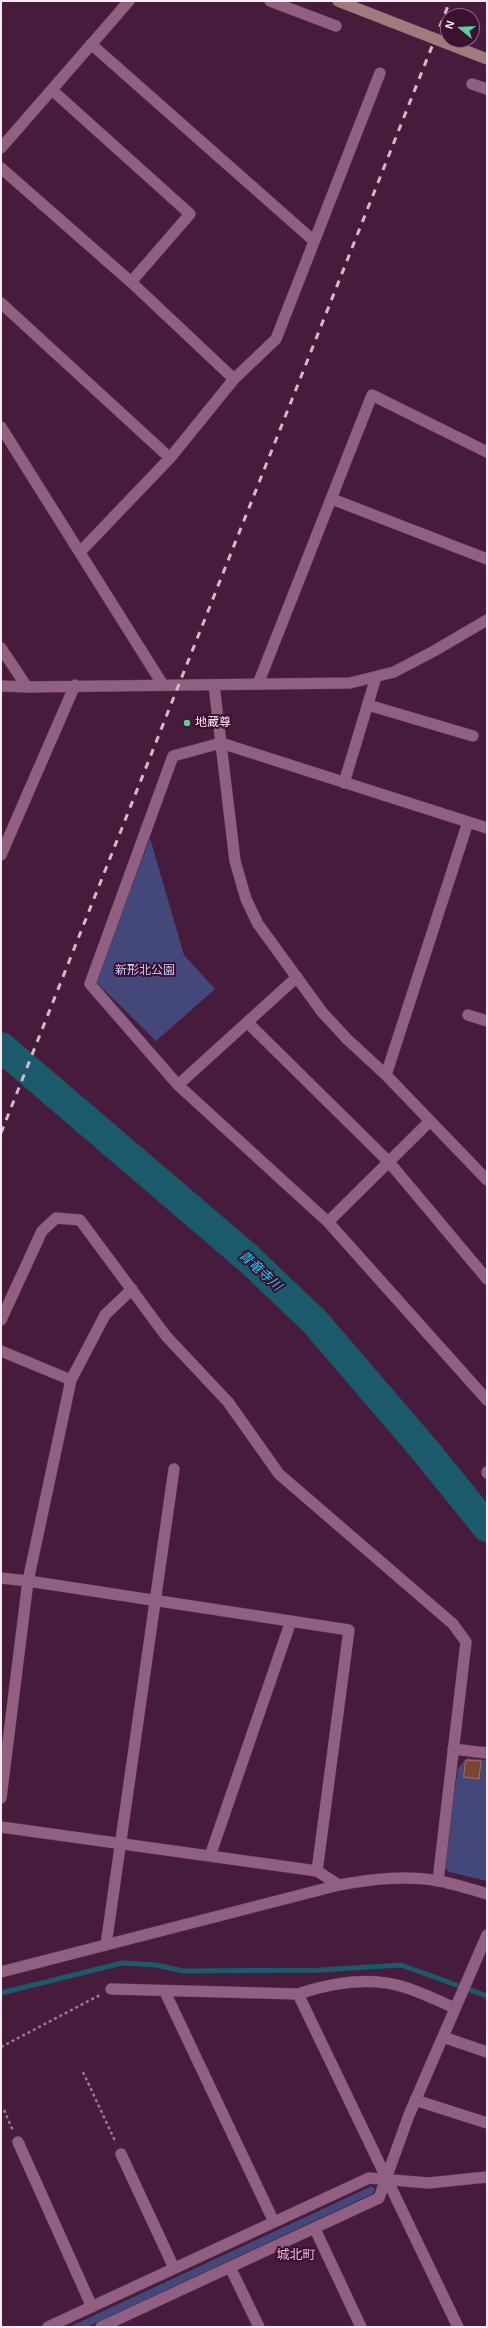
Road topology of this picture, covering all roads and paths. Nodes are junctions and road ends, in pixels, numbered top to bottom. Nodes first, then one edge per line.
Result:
1 (129, 1) edge
2 (270, 1) edge
3 (338, 1) edge
4 (336, 26) dead end
5 (91, 44) junction
6 (487, 59) edge
7 (380, 72) dead end
8 (472, 84) dead end
9 (487, 89) edge
10 (52, 90) junction
11 (1, 148) edge
12 (1, 168) edge
13 (314, 241) junction
14 (131, 282) junction
15 (1, 304) edge
16 (234, 379) junction
17 (1, 427) edge
18 (487, 452) edge
19 (170, 458) junction
20 (332, 499) junction
21 (80, 552) junction
22 (487, 559) edge
23 (487, 620) edge
24 (1, 648) edge
25 (376, 677) junction
26 (258, 684) junction
27 (75, 685) junction
28 (163, 685) junction
29 (214, 685) junction
30 (1, 686) edge
31 (27, 687) junction
32 (368, 705) junction
33 (473, 736) dead end
34 (221, 744) junction
35 (344, 782) junction
36 (468, 822) junction
37 (487, 828) edge
38 (1, 855) edge
39 (297, 977) junction
40 (468, 1015) dead end
41 (487, 1021) edge
42 (248, 1023) junction
43 (386, 1075) junction
44 (178, 1085) junction
45 (430, 1121) junction
46 (389, 1162) junction
47 (487, 1180) edge
48 (328, 1222) junction
49 (487, 1279) edge
50 (132, 1289) junction
51 (1, 1320) edge
52 (1, 1351) edge
53 (70, 1380) junction
54 (487, 1400) edge
55 (174, 1469) dead end
56 (1, 1578) edge
57 (28, 1582) junction
58 (154, 1601) junction
59 (291, 1621) junction
60 (454, 1749) junction
61 (487, 1753) edge
62 (1, 1798) edge
63 (1, 1827) edge
64 (120, 1844) junction
65 (210, 1856) junction
66 (317, 1871) junction
67 (438, 1881) junction
68 (339, 1885) junction
69 (487, 1894) edge
70 (487, 1935) edge
71 (106, 1945) junction
72 (1, 1972) edge
73 (112, 1989) joint
74 (165, 1992) junction
75 (298, 1994) junction
76 (455, 2008) junction
77 (443, 2037) junction
78 (1, 2046) edge
79 (487, 2052) edge
80 (83, 2072) dead end
81 (415, 2100) junction
82 (4, 2110) dead end
83 (487, 2123) edge
84 (18, 2142) joint
85 (121, 2154) joint
86 (487, 2177) edge
87 (385, 2178) junction
88 (274, 2222) junction
89 (315, 2229) junction
90 (230, 2267) junction
91 (174, 2268) junction
92 (92, 2306) junction
93 (114, 2324) edge
94 (48, 2327) edge
95 (101, 2327) edge
96 (259, 2327) edge
97 (361, 2327) edge
98 (458, 2327) edge

1 - 5 street
2 - 4 street
3 - 6 main road, bridge
5 - 10 street
5 - 13 street
7 - 13 street
8 - 9 street
10 - 11 street
10 - 14 street
12 - 14 street
13 - 16 street
14 - 16 street
15 - 19 street
16 - 19 street
17 - 21 street
18 - 20 street
19 - 21 street
20 - 22 street
20 - 26 street
21 - 28 street
23 - 25 street
24 - 31 street
25 - 26 street
25 - 32 street
26 - 29 street
27 - 28 street
27 - 31 street
27 - 38 street
28 - 29 street
29 - 34 street
30 - 31 street
32 - 33 street
32 - 35 street
34 - 35 street
34 - 39 street
34 - 44 street
35 - 36 street
36 - 37 street
36 - 43 street
39 - 42 street
39 - 43 street
40 - 41 street
42 - 44 street
42 - 46 street
43 - 45 street
44 - 48 street
45 - 46 street
45 - 47 street
46 - 48 street
46 - 49 street
48 - 54 street
50 - 51 street
50 - 53 street
50 - 60 street
52 - 53 street
53 - 57 street
55 - 58 street
56 - 57 street
57 - 58 street
57 - 62 street
58 - 59 street
58 - 64 street
59 - 65 street
59 - 66 street
60 - 61 street
60 - 67 street
63 - 64 street
64 - 65 street
64 - 71 street
65 - 66 street
66 - 68 street
67 - 68 street
67 - 69 street
68 - 71 street
70 - 76 street
71 - 72 street
73 - 74 street
73 - 78 path
74 - 75 street
74 - 88 street
75 - 76 street
75 - 87 street
76 - 77 street
77 - 79 street
77 - 81 street
80 - 85 path
81 - 83 street
81 - 87 street
82 - 84 path
84 - 92 street
85 - 91 street
86 - 87 street
87 - 88 street
87 - 89 street
87 - 98 street
88 - 91 street
89 - 90 street
89 - 97 street
90 - 93 street
90 - 96 street
91 - 92 street
92 - 94 street
93 - 95 street

